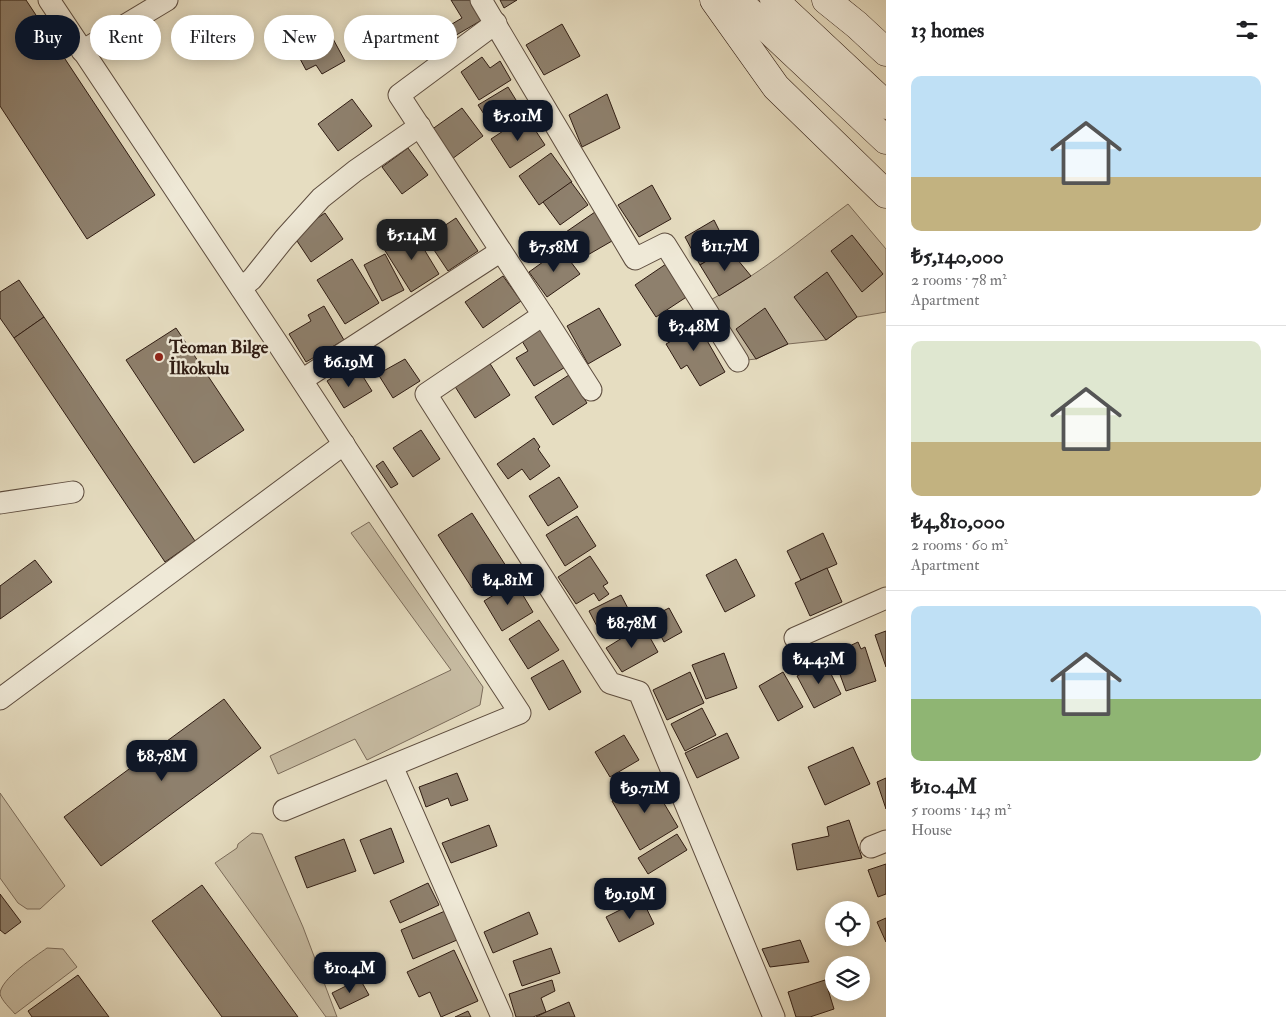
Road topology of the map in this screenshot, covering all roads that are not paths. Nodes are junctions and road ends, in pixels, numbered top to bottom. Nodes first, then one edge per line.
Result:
1 (49, 0) edge
2 (167, 0) edge
3 (481, 0) edge
4 (714, 0) edge
5 (737, 0) edge
6 (774, 0) edge
7 (826, 0) edge
8 (496, 23) junction
9 (82, 51) junction
10 (886, 52) edge
11 (886, 105) edge
12 (420, 126) junction
13 (886, 140) edge
14 (886, 194) edge
15 (501, 251) junction
16 (241, 288) junction
17 (543, 315) junction
18 (738, 361) dead end
19 (302, 380) junction
20 (591, 390) dead end
21 (344, 444) junction
22 (73, 492) dead end
23 (0, 502) edge
24 (886, 598) edge
25 (795, 638) dead end
26 (0, 699) edge
27 (392, 766) junction
28 (284, 810) dead end
29 (502, 1017) edge
30 (774, 1017) edge

1 - 9 street
2 - 9 street
3 - 8 street
4 - 14 main road
5 - 13 main road
6 - 11 main road
7 - 10 main road
8 - 12 street
8 - 18 street
9 - 16 street
12 - 15 street
12 - 16 street
15 - 17 street
15 - 19 street
16 - 19 street
17 - 20 street
17 - 30 street
19 - 21 street
21 - 26 street
21 - 27 street
22 - 23 street
24 - 25 street
27 - 28 street
27 - 29 street

